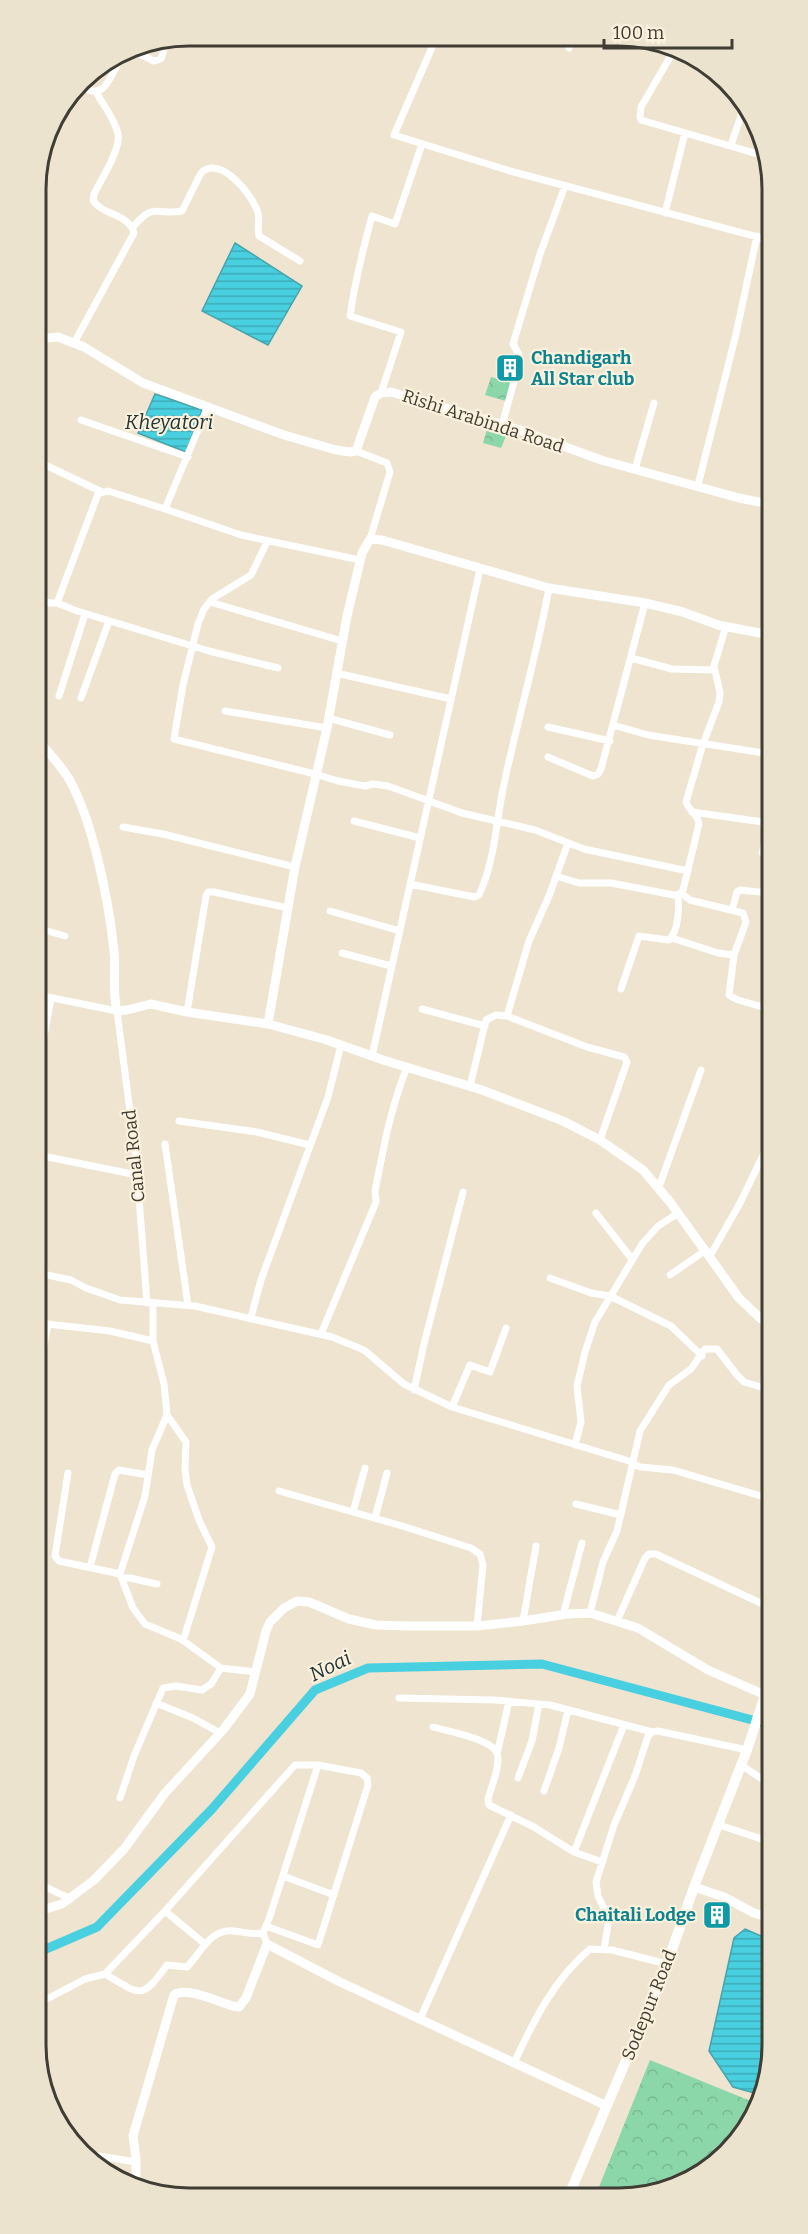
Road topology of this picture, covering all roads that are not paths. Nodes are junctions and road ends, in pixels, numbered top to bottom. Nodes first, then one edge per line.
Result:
1 (432, 46) edge
2 (164, 49) edge
3 (140, 55) edge
4 (671, 56) edge
5 (116, 67) edge
6 (87, 90) edge
7 (96, 92) junction
8 (740, 115) edge
9 (685, 133) junction
10 (422, 144) junction
11 (730, 145) junction
12 (757, 153) edge
13 (566, 186) junction
14 (665, 213) junction
15 (133, 227) junction
16 (757, 236) junction
17 (762, 238) edge
18 (300, 261) dead end
19 (47, 338) edge
20 (74, 343) junction
21 (381, 393) junction
22 (654, 403) dead end
23 (208, 406) junction
24 (81, 420) dead end
25 (502, 425) junction
26 (356, 451) junction
27 (188, 457) junction
28 (47, 466) edge
29 (635, 470) junction
30 (698, 485) junction
31 (102, 492) junction
32 (762, 500) edge
33 (165, 509) junction
34 (370, 539) junction
35 (267, 542) junction
36 (360, 560) junction
37 (480, 569) junction
38 (549, 588) junction
39 (47, 602) edge
40 (210, 602) junction
41 (57, 603) junction
42 (645, 603) junction
43 (85, 614) junction
44 (109, 621) junction
45 (726, 626) junction
46 (762, 633) edge
47 (342, 641) junction
48 (193, 646) junction
49 (631, 658) junction
50 (278, 668) dead end
51 (714, 670) junction
52 (336, 673) junction
53 (59, 696) dead end
54 (81, 699) dead end
55 (451, 699) junction
56 (225, 711) dead end
57 (328, 723) junction
58 (613, 724) junction
59 (548, 727) dead end
60 (390, 735) dead end
61 (610, 741) junction
62 (703, 744) junction
63 (47, 751) edge
64 (762, 753) edge
65 (548, 757) dead end
66 (315, 774) junction
67 (428, 801) junction
68 (692, 812) junction
69 (354, 821) dead end
70 (762, 822) edge
71 (497, 823) junction
72 (123, 827) dead end
73 (420, 838) junction
74 (568, 843) junction
75 (295, 867) junction
76 (688, 871) junction
77 (556, 876) junction
78 (410, 884) junction
79 (762, 892) edge
80 (680, 894) junction
81 (288, 908) junction
82 (732, 910) junction
83 (330, 911) dead end
84 (47, 931) edge
85 (399, 931) junction
86 (65, 936) dead end
87 (672, 938) junction
88 (342, 953) dead end
89 (734, 955) junction
90 (391, 966) junction
91 (621, 989) dead end
92 (47, 998) edge
93 (51, 999) junction
94 (762, 1007) edge
95 (422, 1009) dead end
96 (117, 1011) junction
97 (187, 1012) junction
98 (507, 1016) junction
99 (47, 1023) edge
100 (268, 1024) junction
101 (485, 1026) junction
102 (341, 1045) junction
103 (372, 1056) junction
104 (407, 1067) junction
105 (701, 1070) dead end
106 (470, 1086) junction
107 (179, 1120) dead end
108 (600, 1140) junction
109 (165, 1144) dead end
110 (310, 1145) junction
111 (46, 1157) edge
112 (761, 1158) edge
113 (137, 1175) junction
114 (659, 1187) junction
115 (463, 1192) dead end
116 (596, 1213) dead end
117 (677, 1214) junction
118 (708, 1253) junction
119 (632, 1259) junction
120 (46, 1275) edge
121 (670, 1275) dead end
122 (550, 1278) dead end
123 (610, 1296) junction
124 (150, 1303) junction
125 (188, 1305) junction
126 (251, 1317) junction
127 (761, 1320) edge
128 (48, 1324) joint
129 (506, 1328) dead end
130 (46, 1332) edge
131 (321, 1334) junction
132 (153, 1341) junction
133 (702, 1356) junction
134 (761, 1387) edge
135 (414, 1390) junction
136 (452, 1407) junction
137 (167, 1414) junction
138 (575, 1445) junction
139 (633, 1463) junction
140 (364, 1468) dead end
141 (68, 1473) dead end
142 (387, 1473) dead end
143 (148, 1475) junction
144 (279, 1491) dead end
145 (761, 1495) edge
146 (576, 1504) dead end
147 (353, 1512) junction
148 (621, 1515) junction
149 (375, 1518) junction
150 (582, 1542) dead end
151 (536, 1546) dead end
152 (90, 1566) junction
153 (121, 1576) junction
154 (157, 1584) dead end
155 (761, 1603) edge
156 (590, 1613) junction
157 (563, 1615) junction
158 (523, 1621) junction
159 (617, 1621) junction
160 (477, 1626) junction
161 (183, 1641) junction
162 (220, 1668) junction
163 (256, 1672) junction
164 (399, 1698) dead end
165 (761, 1698) edge
166 (509, 1701) junction
167 (156, 1703) junction
168 (539, 1704) junction
169 (761, 1707) edge
170 (568, 1710) junction
171 (624, 1725) junction
172 (433, 1726) dead end
173 (652, 1732) junction
174 (220, 1733) junction
175 (747, 1750) junction
176 (497, 1754) junction
177 (741, 1765) junction
178 (318, 1766) junction
179 (761, 1778) edge
180 (518, 1779) dead end
181 (544, 1791) dead end
182 (120, 1798) dead end
183 (512, 1815) junction
184 (719, 1825) junction
185 (761, 1839) edge
186 (574, 1852) junction
187 (602, 1862) junction
188 (282, 1876) junction
189 (46, 1887) edge
190 (694, 1887) junction
191 (334, 1895) junction
192 (71, 1899) junction
193 (46, 1909) edge
194 (165, 1911) junction
195 (761, 1913) edge
196 (264, 1930) junction
197 (205, 1944) junction
198 (267, 1944) junction
199 (604, 1949) junction
200 (667, 1964) junction
201 (105, 1974) junction
202 (46, 1999) edge
203 (420, 2019) junction
204 (514, 2063) junction
205 (607, 2106) junction
206 (100, 2156) edge
207 (136, 2162) junction
208 (136, 2177) edge
209 (572, 2188) edge

1 - 10 street
2 - 3 street
4 - 9 street
5 - 7 street
6 - 7 street
7 - 15 street
8 - 11 street
9 - 11 street
9 - 14 street
10 - 13 street
10 - 21 street
11 - 12 street
13 - 14 street
13 - 25 street
14 - 16 street
15 - 18 street
15 - 20 street
16 - 17 street
16 - 30 street
19 - 20 street
20 - 23 street
21 - 25 street, Rishi Arabinda Road
21 - 26 street, Rishi Arabinda Road
22 - 29 street
23 - 26 street
23 - 27 street
24 - 27 street
25 - 29 street, Rishi Arabinda Road
26 - 34 street
27 - 33 street
28 - 31 street
29 - 30 street, Rishi Arabinda Road
30 - 32 street, Rishi Arabinda Road
31 - 33 street
31 - 41 street
33 - 35 street
34 - 36 street
34 - 37 street
35 - 36 street
35 - 40 street
36 - 47 street
37 - 38 street
37 - 55 street
38 - 42 street
38 - 71 street
39 - 41 street
40 - 47 street
40 - 48 street
41 - 43 street
42 - 45 street
42 - 49 street
43 - 44 street
43 - 53 street
44 - 48 street
44 - 54 street
45 - 46 street
45 - 51 street
47 - 52 street
48 - 50 street
48 - 66 street
49 - 51 street
49 - 58 street
51 - 62 street
52 - 55 street
52 - 57 street
55 - 67 street
56 - 57 street
57 - 60 street
57 - 66 street
58 - 61 street
58 - 62 street
59 - 61 street
61 - 65 street
62 - 64 street
62 - 68 street
63 - 96 street, Canal Road
66 - 67 street
66 - 75 street
67 - 71 street
67 - 73 street
68 - 70 street
68 - 76 street
69 - 73 street
71 - 74 street
71 - 78 street
72 - 75 street
73 - 78 street
74 - 76 street
74 - 77 street
75 - 81 street
76 - 80 street
77 - 80 street
77 - 98 street
78 - 85 street
79 - 82 street
80 - 82 street
80 - 87 street
81 - 97 street
81 - 100 street
82 - 89 street
83 - 85 street
84 - 86 street
85 - 90 street
87 - 89 street
87 - 91 street
88 - 90 street
89 - 94 street
90 - 103 street
92 - 93 street
93 - 96 street
93 - 99 street
95 - 101 street
96 - 97 street
96 - 113 street, Canal Road
97 - 100 street
98 - 101 street
98 - 108 street
100 - 102 street
101 - 106 street
102 - 103 street
102 - 110 street
103 - 104 street
104 - 106 street
104 - 131 street
105 - 114 street
106 - 108 street
107 - 110 street
108 - 114 street
109 - 125 street
110 - 126 street
111 - 113 street
112 - 118 street
113 - 124 street, Canal Road
114 - 117 street
115 - 135 street
116 - 119 street
117 - 118 street
117 - 119 street
118 - 121 street
118 - 127 street
119 - 123 street
120 - 124 street
122 - 123 street
123 - 133 street
123 - 138 street
124 - 125 street
124 - 132 street, Canal Road
125 - 126 street
126 - 131 street
128 - 130 street
128 - 132 street
129 - 136 street
131 - 135 street
132 - 137 street, Canal Road
133 - 134 street
133 - 139 street
135 - 136 street
136 - 138 street
137 - 143 street
137 - 161 street
138 - 139 street
139 - 145 street
139 - 148 street
140 - 147 street
141 - 152 street
142 - 149 street
143 - 152 street
143 - 153 street
144 - 147 street
146 - 148 street
147 - 149 street
148 - 156 street
149 - 160 street
150 - 157 street
151 - 158 street
152 - 153 street
153 - 154 street
153 - 161 street
155 - 159 street
156 - 157 street
156 - 159 street
157 - 158 street
158 - 160 street
159 - 165 street
160 - 163 street
161 - 162 street
162 - 163 street
162 - 167 street
163 - 174 street
164 - 166 street
166 - 168 street
166 - 176 street
167 - 174 street
167 - 182 street
168 - 170 street
168 - 180 street
169 - 175 main road, Sodepur Road
170 - 171 street
170 - 181 street
171 - 173 street
171 - 186 street
172 - 176 street
173 - 175 street
173 - 187 street
174 - 192 street
175 - 177 main road, Sodepur Road
176 - 183 street
177 - 179 street
177 - 184 main road, Sodepur Road
178 - 188 street
178 - 191 street
178 - 194 street
183 - 186 street
183 - 203 street
184 - 185 street
184 - 190 main road, Sodepur Road
186 - 187 street
187 - 199 street
188 - 191 street
188 - 196 street
189 - 192 street
190 - 195 street
190 - 200 main road, Sodepur Road
191 - 196 street
192 - 193 street
194 - 197 street
194 - 201 street
196 - 197 street
196 - 198 street
197 - 201 street
198 - 203 street
198 - 207 street
199 - 200 street
199 - 204 street
200 - 205 main road, Sodepur Road
201 - 202 street
203 - 204 street
204 - 205 street
205 - 209 main road, Sodepur Road
206 - 207 street
207 - 208 street

